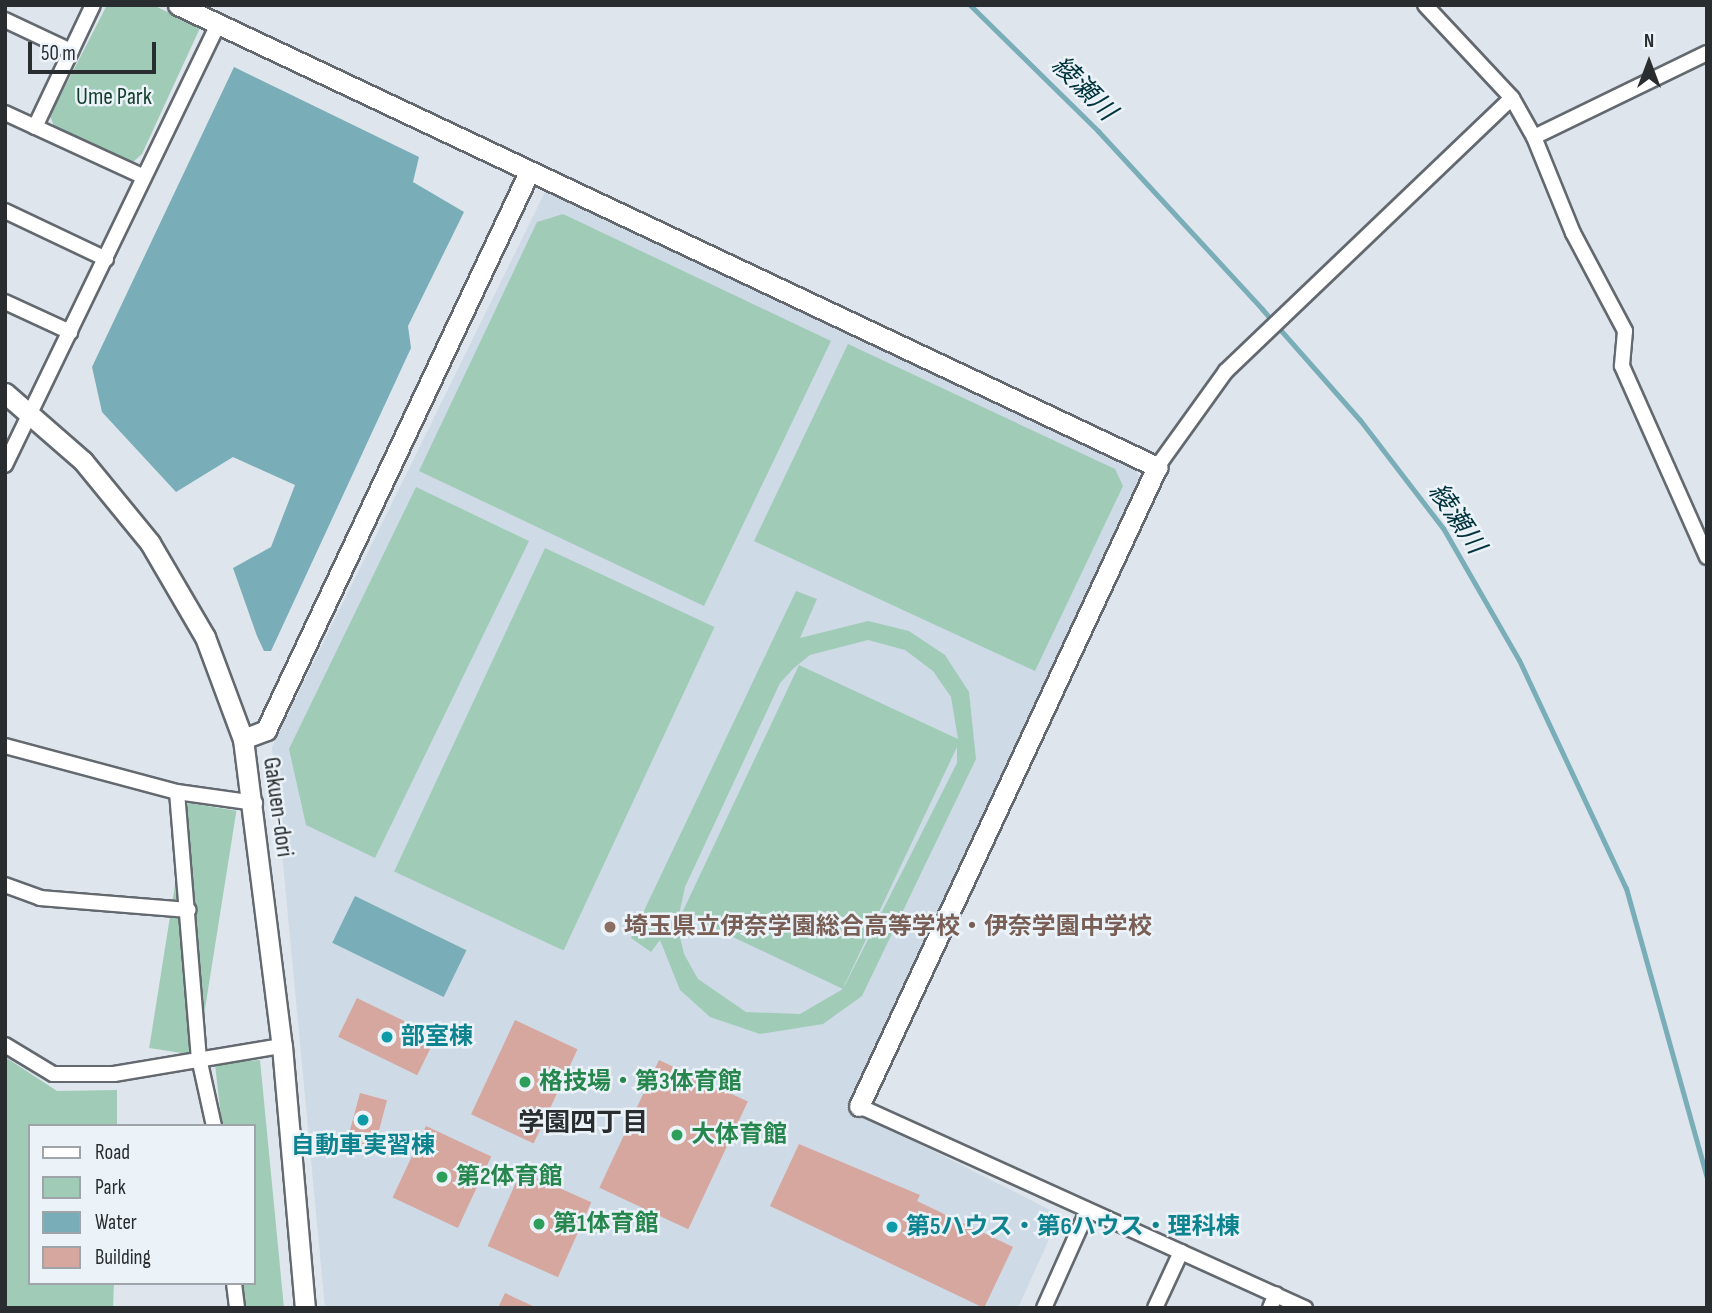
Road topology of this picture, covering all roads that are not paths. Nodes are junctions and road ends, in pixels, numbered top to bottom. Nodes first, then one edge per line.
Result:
1 (93, 5) edge
2 (178, 5) edge
3 (1425, 5) edge
4 (5, 20) edge
5 (218, 24) junction
6 (71, 51) junction
7 (1707, 54) edge
8 (1512, 98) junction
9 (5, 113) edge
10 (35, 127) junction
11 (1534, 137) junction
12 (529, 172) junction
13 (144, 177) junction
14 (5, 211) edge
15 (106, 259) junction
16 (5, 302) edge
17 (70, 332) junction
18 (5, 393) edge
19 (31, 412) junction
20 (5, 465) edge
21 (1157, 467) junction
22 (1707, 556) edge
23 (243, 739) junction
24 (5, 746) edge
25 (177, 792) junction
26 (255, 803) junction
27 (5, 885) edge
28 (189, 910) junction
29 (5, 1045) edge
30 (282, 1046) junction
31 (199, 1058) junction
32 (859, 1106) joint
33 (214, 1124) edge
34 (1087, 1212) junction
35 (1181, 1252) junction
36 (234, 1285) edge
37 (1276, 1294) junction
38 (236, 1308) edge
39 (304, 1308) edge
40 (1044, 1308) edge
41 (1155, 1308) edge
42 (1270, 1308) edge
43 (1305, 1308) edge

1 - 6 street
2 - 5 street
3 - 8 street
4 - 6 street
5 - 12 street
5 - 13 street
6 - 10 street
7 - 11 street
8 - 11 street
8 - 21 street
9 - 10 street
10 - 13 street
11 - 22 street
12 - 21 street
12 - 23 street
13 - 15 street
14 - 15 street
15 - 17 street
16 - 17 street
17 - 19 street
18 - 19 street, Gakuen-dori
19 - 20 street
19 - 23 street, Gakuen-dori
21 - 32 street
23 - 26 street, Gakuen-dori
24 - 25 street
25 - 26 street
25 - 28 street
26 - 30 street, Gakuen-dori
27 - 28 street
28 - 31 street
29 - 31 street
30 - 31 street
30 - 39 street, Gakuen-dori
31 - 33 street
32 - 34 street
34 - 35 street
34 - 40 street
35 - 37 street
35 - 41 street
36 - 38 street
37 - 42 street
37 - 43 street

